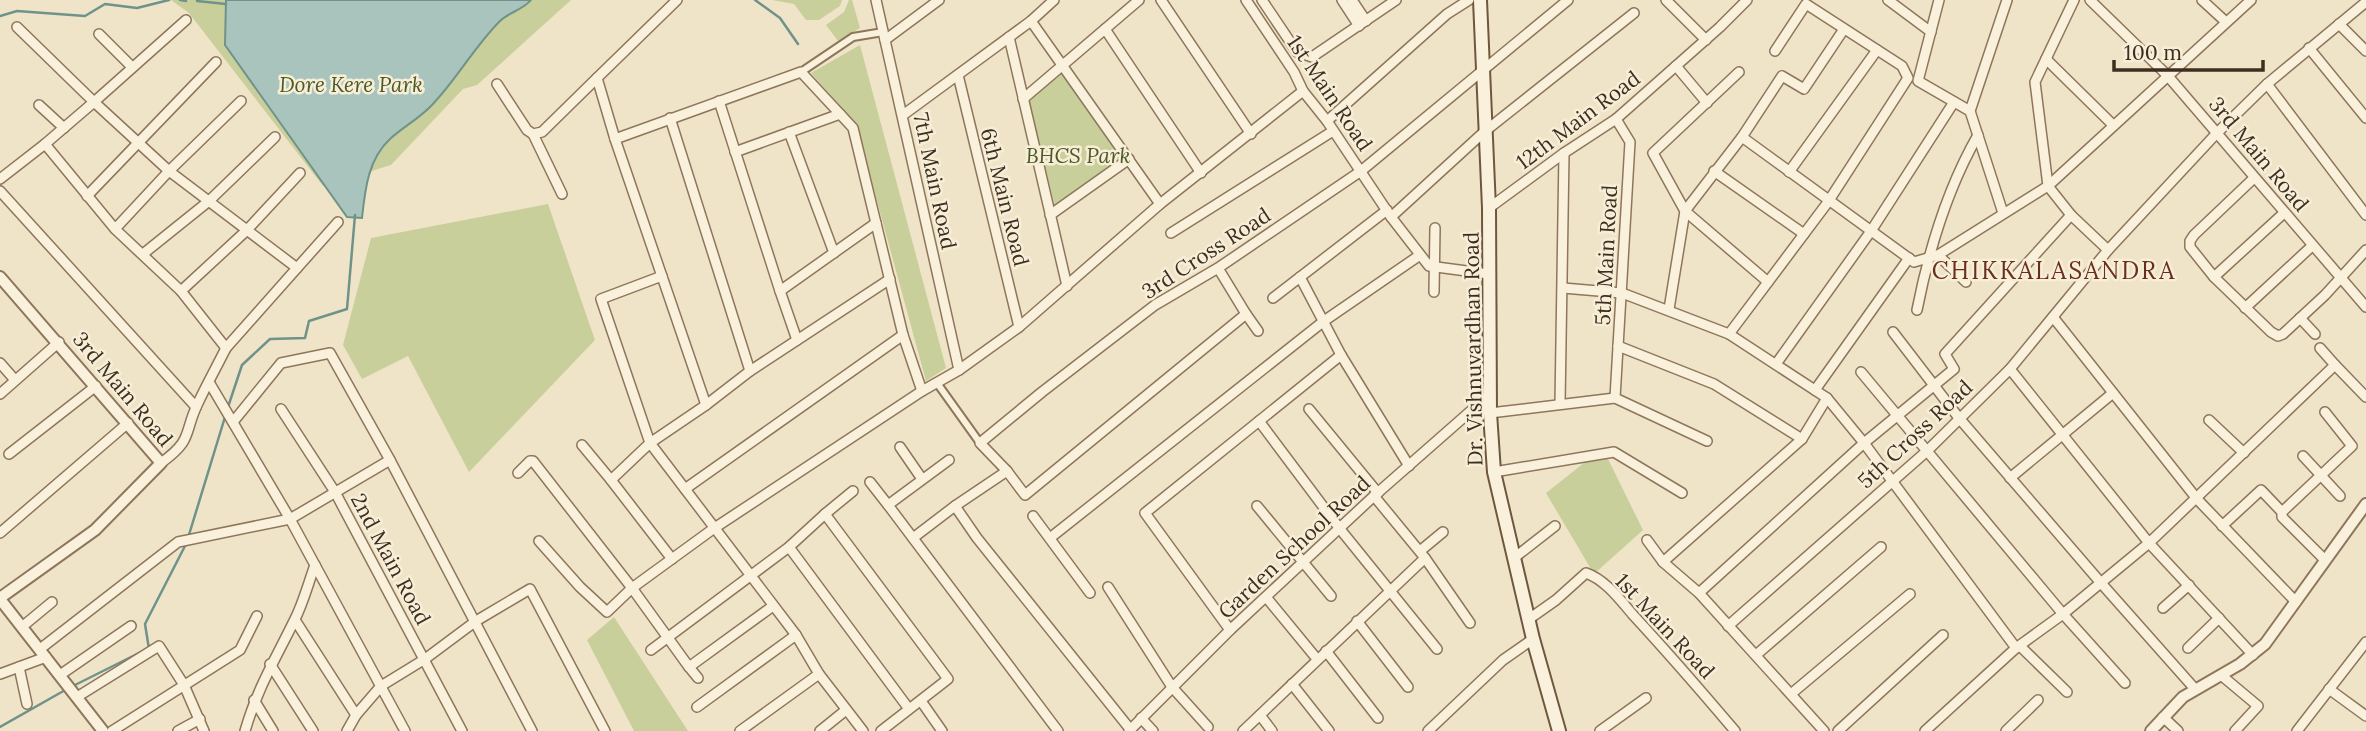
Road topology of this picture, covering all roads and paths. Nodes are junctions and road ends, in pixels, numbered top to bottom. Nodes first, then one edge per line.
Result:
1 (677, 0) edge
2 (876, 0) edge
3 (939, 0) edge
4 (1054, 0) edge
5 (1139, 0) edge
6 (1161, 0) edge
7 (1246, 0) edge
8 (1262, 0) edge
9 (1342, 0) edge
10 (1352, 0) edge
11 (1396, 0) edge
12 (1469, 0) edge
13 (1480, 0) edge
14 (1568, 0) edge
15 (1666, 0) edge
16 (1888, 0) edge
17 (1939, 0) edge
18 (2007, 0) edge
19 (2074, 0) edge
20 (2090, 0) edge
21 (2202, 0) edge
22 (2251, 0) edge
23 (1740, 2) edge
24 (2366, 2) edge
25 (1634, 13) dead end
26 (186, 20) dead end
27 (1031, 21) junction
28 (2226, 22) junction
29 (1362, 23) junction
30 (2339, 24) junction
31 (17, 27) dead end
32 (1105, 29) junction
33 (1844, 29) junction
34 (1931, 32) junction
35 (99, 34) dead end
36 (884, 36) junction
37 (1009, 37) junction
38 (1706, 40) junction
39 (2309, 48) junction
40 (1877, 50) junction
41 (1775, 51) dead end
42 (2366, 51) edge
43 (2046, 59) junction
44 (216, 62) dead end
45 (1063, 65) junction
46 (1676, 66) junction
47 (132, 67) junction
48 (1483, 69) junction
49 (802, 72) junction
50 (1739, 72) dead end
51 (958, 75) junction
52 (2167, 75) junction
53 (597, 78) junction
54 (497, 84) dead end
55 (2267, 84) junction
56 (1303, 91) junction
57 (1023, 99) junction
58 (241, 101) dead end
59 (719, 101) junction
60 (94, 102) junction
61 (1707, 103) junction
62 (39, 105) dead end
63 (1952, 105) junction
64 (1970, 111) junction
65 (840, 114) junction
66 (903, 116) junction
67 (670, 118) junction
68 (2366, 118) edge
69 (1616, 119) junction
70 (1327, 121) junction
71 (2113, 125) junction
72 (64, 128) junction
73 (1333, 131) junction
74 (789, 132) junction
75 (1484, 132) junction
76 (533, 134) junction
77 (1251, 134) junction
78 (2217, 134) junction
79 (1978, 135) junction
80 (275, 137) dead end
81 (1742, 137) junction
82 (615, 139) junction
83 (139, 142) junction
84 (45, 144) junction
85 (735, 152) junction
86 (1564, 153) junction
87 (1129, 159) junction
88 (169, 171) junction
89 (1361, 171) junction
90 (1714, 172) junction
91 (1789, 172) junction
92 (300, 173) dead end
93 (1201, 173) junction
94 (2254, 177) junction
95 (0, 179) edge
96 (2048, 186) junction
97 (0, 191) edge
98 (562, 194) dead end
99 (87, 196) junction
100 (209, 201) junction
101 (1828, 201) junction
102 (1160, 204) junction
103 (1489, 208) junction
104 (1685, 211) junction
105 (1389, 213) junction
106 (2003, 213) junction
107 (2284, 213) junction
108 (1050, 215) junction
109 (2071, 215) junction
110 (2366, 215) edge
111 (338, 222) dead end
112 (876, 223) junction
113 (1435, 228) dead end
114 (115, 229) junction
115 (1871, 231) junction
116 (246, 232) junction
117 (1171, 233) dead end
118 (1804, 234) junction
119 (2312, 246) junction
120 (2108, 250) junction
121 (2366, 250) edge
122 (834, 253) junction
123 (143, 254) junction
124 (1420, 255) junction
125 (1933, 256) junction
126 (1911, 260) junction
127 (1436, 267) junction
128 (297, 268) junction
129 (1218, 268) junction
130 (1489, 274) junction
131 (662, 276) junction
132 (0, 277) edge
133 (1300, 277) junction
134 (2214, 277) junction
135 (2339, 278) junction
136 (890, 279) junction
137 (1768, 282) junction
138 (1966, 282) dead end
139 (1067, 286) junction
140 (1563, 288) junction
141 (181, 291) junction
142 (780, 291) junction
143 (1434, 292) dead end
144 (1622, 293) junction
145 (1273, 298) dead end
146 (2366, 307) edge
147 (2245, 308) junction
148 (1669, 309) junction
149 (1917, 310) dead end
150 (1246, 314) junction
151 (2053, 317) junction
152 (2300, 318) junction
153 (1324, 321) junction
154 (1019, 327) junction
155 (1258, 331) dead end
156 (1893, 332) dead end
157 (1729, 334) junction
158 (2315, 334) dead end
159 (903, 335) junction
160 (797, 340) junction
161 (59, 342) junction
162 (1618, 346) junction
163 (226, 348) junction
164 (2320, 348) dead end
165 (1341, 355) junction
166 (0, 363) edge
167 (1776, 364) junction
168 (2335, 365) junction
169 (2010, 369) junction
170 (959, 370) junction
171 (750, 371) junction
172 (1861, 372) dead end
173 (15, 380) junction
174 (209, 382) junction
175 (937, 383) junction
176 (1934, 384) junction
177 (96, 386) junction
178 (1815, 390) junction
179 (922, 391) junction
180 (2113, 393) junction
181 (0, 394) edge
182 (1489, 395) junction
183 (2366, 397) edge
184 (1615, 398) junction
185 (1827, 398) junction
186 (1560, 404) junction
187 (706, 405) junction
188 (196, 407) junction
189 (281, 409) dead end
190 (1309, 409) dead end
191 (2325, 412) dead end
192 (1490, 413) junction
193 (1897, 415) junction
194 (1959, 418) junction
195 (231, 419) junction
196 (2210, 420) dead end
197 (1259, 421) junction
198 (128, 423) junction
199 (2063, 435) junction
200 (1802, 439) junction
201 (1707, 441) dead end
202 (650, 443) junction
203 (980, 443) junction
204 (1864, 443) junction
205 (582, 445) dead end
206 (900, 447) dead end
207 (1927, 450) junction
208 (2244, 453) junction
209 (9, 454) dead end
210 (2303, 456) dead end
211 (390, 460) junction
212 (949, 460) dead end
213 (161, 463) junction
214 (1409, 466) junction
215 (1007, 471) junction
216 (1494, 472) junction
217 (518, 473) dead end
218 (2320, 477) junction
219 (2011, 478) junction
220 (922, 479) junction
221 (611, 480) junction
222 (1892, 481) junction
223 (870, 482) dead end
224 (685, 489) junction
225 (853, 491) dead end
226 (335, 492) junction
227 (1682, 493) dead end
228 (1376, 494) junction
229 (2340, 496) dead end
230 (2197, 499) junction
231 (2366, 504) edge
232 (888, 505) junction
233 (954, 506) junction
234 (1257, 506) dead end
235 (2282, 512) junction
236 (825, 514) junction
237 (1033, 516) dead end
238 (290, 519) junction
239 (1555, 526) dead end
240 (2222, 526) junction
241 (713, 529) junction
242 (1340, 529) junction
243 (1443, 532) dead end
244 (0, 533) edge
245 (913, 538) junction
246 (1050, 538) junction
247 (1647, 540) dead end
248 (539, 541) dead end
249 (2149, 543) junction
250 (789, 547) junction
251 (1881, 547) dead end
252 (1422, 554) junction
253 (1514, 558) junction
254 (672, 559) junction
255 (2325, 560) junction
256 (1304, 562) junction
257 (1663, 562) junction
258 (315, 565) junction
259 (750, 575) junction
260 (2101, 583) junction
261 (2189, 585) junction
262 (1108, 587) dead end
263 (632, 588) junction
264 (1391, 591) junction
265 (1090, 593) dead end
266 (1699, 593) junction
267 (1910, 594) dead end
268 (1331, 596) dead end
269 (1266, 597) junction
270 (0, 598) edge
271 (52, 602) dead end
272 (2296, 602) junction
273 (773, 606) junction
274 (2163, 608) dead end
275 (2063, 614) junction
276 (257, 617) dead end
277 (2219, 618) junction
278 (1529, 619) junction
279 (295, 620) junction
280 (477, 621) junction
281 (1357, 621) junction
282 (1470, 623) dead end
283 (23, 626) junction
284 (131, 626) dead end
285 (1728, 626) junction
286 (1230, 629) junction
287 (796, 635) junction
288 (1942, 635) dead end
289 (667, 637) junction
290 (1533, 639) junction
291 (2366, 642) edge
292 (2018, 647) junction
293 (2188, 648) dead end
294 (1437, 649) dead end
295 (651, 650) dead end
296 (1326, 651) junction
297 (43, 653) junction
298 (1756, 655) junction
299 (2253, 655) junction
300 (425, 659) junction
301 (1317, 659) junction
302 (270, 664) junction
303 (19, 667) junction
304 (689, 667) junction
305 (0, 674) edge
306 (819, 674) junction
307 (2221, 675) junction
308 (698, 678) dead end
309 (2125, 683) dead end
310 (1292, 684) junction
311 (184, 685) junction
312 (68, 686) junction
313 (381, 686) junction
314 (1172, 687) junction
315 (1408, 687) dead end
316 (2195, 689) junction
317 (2329, 689) junction
318 (2067, 692) dead end
319 (1791, 694) junction
320 (1646, 698) dead end
321 (254, 700) junction
322 (2038, 700) dead end
323 (921, 701) junction
324 (27, 704) dead end
325 (697, 707) dead end
326 (909, 709) junction
327 (846, 710) junction
328 (356, 715) junction
329 (1259, 715) junction
330 (2366, 716) edge
331 (2163, 717) junction
332 (1141, 718) junction
333 (1378, 718) dead end
334 (200, 719) junction
335 (400, 721) junction
336 (1208, 727) dead end
337 (1129, 730) edge
338 (103, 731) edge
339 (112, 731) edge
340 (177, 731) edge
341 (204, 731) edge
342 (245, 731) edge
343 (273, 731) edge
344 (313, 731) edge
345 (346, 731) edge
346 (395, 731) edge
347 (405, 731) edge
348 (462, 731) edge
349 (532, 731) edge
350 (605, 731) edge
351 (740, 731) edge
352 (820, 731) edge
353 (863, 731) edge
354 (881, 731) edge
355 (943, 731) edge
356 (1058, 731) edge
357 (1153, 731) edge
358 (1243, 731) edge
359 (1272, 731) edge
360 (1329, 731) edge
361 (1428, 731) edge
362 (1559, 731) edge
363 (1600, 731) edge
364 (1735, 731) edge
365 (1824, 731) edge
366 (1838, 731) edge
367 (1925, 731) edge
368 (2006, 731) edge
369 (2151, 731) edge
370 (2178, 731) edge
371 (2235, 731) edge
372 (2297, 731) edge

1 - 53 street
2 - 36 street, 7th Main Road
3 - 36 street
4 - 27 street
5 - 32 street
6 - 77 street
7 - 56 street, 1st Main Road
8 - 29 street
9 - 29 street
10 - 29 street
11 - 29 street
12 - 70 street
13 - 48 main road, Dr. Vishnuvardhan Road
14 - 48 street, 3rd Cross Road
15 - 38 street
16 - 34 street
17 - 34 street
18 - 64 street
19 - 43 street
20 - 52 street, 3rd Main Road
21 - 28 street
22 - 28 street
23 - 38 street, 12th Main Road
24 - 30 street
25 - 75 street
26 - 47 street
27 - 37 street
27 - 45 street
28 - 52 street
30 - 39 street
30 - 42 street
31 - 60 street
32 - 45 street
32 - 93 street
33 - 40 street
33 - 41 street
33 - 81 street
34 - 63 street
35 - 47 street
36 - 49 street
36 - 66 street, 7th Main Road
37 - 51 street
37 - 57 street
38 - 46 street, 12th Main Road
39 - 55 street
39 - 68 street
40 - 91 street
40 - 101 street
43 - 71 street
43 - 96 street
44 - 83 street
45 - 57 street
45 - 87 street
46 - 61 street
46 - 69 street, 12th Main Road
47 - 60 street
48 - 75 main road, Dr. Vishnuvardhan Road
48 - 89 street, 3rd Cross Road
49 - 59 street
49 - 65 street
50 - 61 street
51 - 66 street
51 - 154 street, 6th Main Road
52 - 71 street
52 - 78 street, 3rd Main Road
53 - 76 street
53 - 82 street
54 - 76 street
55 - 78 street
55 - 110 street
56 - 70 street, 1st Main Road
56 - 77 street
57 - 108 street
58 - 88 street
59 - 67 street
59 - 85 street
60 - 72 street
60 - 83 street
61 - 104 street
62 - 72 street
63 - 64 street
63 - 115 street
64 - 79 street
65 - 74 street
65 - 112 street
66 - 170 street, 7th Main Road
67 - 82 street
67 - 171 street
69 - 86 street, 12th Main Road
69 - 144 street, 5th Main Road
70 - 73 street, 1st Main Road
71 - 96 street
72 - 84 street
73 - 89 street, 1st Main Road
73 - 117 street
74 - 85 street
74 - 122 street
75 - 103 main road, Dr. Vishnuvardhan Road
75 - 105 street
76 - 98 street
77 - 93 street
78 - 94 street, 3rd Main Road
78 - 120 street
79 - 106 street
79 - 125 street
80 - 100 street
81 - 90 street
81 - 91 street
82 - 131 street
83 - 88 street
83 - 99 street
84 - 95 street
84 - 99 street
85 - 142 street
86 - 103 street, 12th Main Road
86 - 140 street
87 - 102 street
87 - 108 street
88 - 100 street
88 - 114 street
89 - 105 street, 1st Main Road
89 - 129 street, 3rd Cross Road
90 - 104 street
90 - 118 street
91 - 101 street
92 - 116 street
93 - 102 street
94 - 107 street, 3rd Main Road
94 - 134 street
96 - 106 street
96 - 109 street
97 - 188 street
99 - 114 street
100 - 116 street
100 - 123 street
101 - 115 street
101 - 118 street
102 - 139 street
103 - 130 main road, Dr. Vishnuvardhan Road
104 - 137 street
104 - 148 street
105 - 124 street, 1st Main Road
105 - 133 street
106 - 125 street
107 - 119 street, 3rd Main Road
107 - 134 street
108 - 139 street
109 - 120 street
109 - 176 street
111 - 128 street
112 - 122 street
112 - 136 street
113 - 127 street
114 - 123 street
115 - 126 street
115 - 167 street
116 - 128 street
116 - 141 street
118 - 137 street
119 - 135 street, 3rd Main Road
119 - 147 street
120 - 151 street, 5th Cross Road
121 - 135 street
122 - 142 street
123 - 141 street
124 - 127 street, 1st Main Road
124 - 153 street
125 - 126 street
125 - 138 street
125 - 149 street
126 - 178 street
127 - 130 street
127 - 143 street
128 - 163 street
129 - 150 street
129 - 203 street, 3rd Cross Road
130 - 182 main road, Dr. Vishnuvardhan Road
131 - 187 street
131 - 202 street
132 - 161 street, 3rd Main Road
133 - 145 street
133 - 153 street
134 - 147 street
135 - 146 street, 3rd Main Road
135 - 152 street
136 - 159 street
136 - 160 street
137 - 157 street
139 - 154 street
140 - 144 street
140 - 186 street
141 - 163 street
142 - 160 street
144 - 148 street
144 - 162 street, 5th Main Road
147 - 152 street
148 - 157 street
150 - 155 street
150 - 215 street
151 - 169 street, 5th Cross Road
151 - 180 street
152 - 158 street
153 - 165 street
153 - 246 street
154 - 170 street
156 - 176 street
157 - 167 street
159 - 179 street
159 - 224 street
160 - 171 street
161 - 173 street
161 - 177 street, 3rd Main Road
162 - 184 street, 5th Main Road
162 - 200 street
163 - 174 street
164 - 168 street
165 - 197 street
165 - 214 street
166 - 173 street
167 - 178 street
168 - 183 street
168 - 208 street
169 - 194 street, 5th Cross Road
169 - 199 street
170 - 175 street
171 - 187 street
172 - 193 street
173 - 181 street
174 - 188 street
174 - 195 street
175 - 179 street
175 - 203 street
176 - 193 street
176 - 194 street
177 - 198 street, 3rd Main Road
177 - 209 street
178 - 185 street
179 - 241 street
180 - 199 street
180 - 230 street
182 - 192 main road, Dr. Vishnuvardhan Road
182 - 214 street, Garden School Road
184 - 186 street
184 - 201 street
185 - 200 street
185 - 204 street
186 - 192 street
187 - 202 street
188 - 213 street
189 - 226 street, 2nd Main Road
190 - 228 street
191 - 218 street
192 - 216 main road, Dr. Vishnuvardhan Road
193 - 204 street
193 - 207 street
194 - 207 street, 5th Cross Road
194 - 219 street
195 - 211 street
195 - 238 street
196 - 208 street
197 - 242 street
197 - 286 street
198 - 213 street, 3rd Main Road
198 - 244 street
199 - 219 street
199 - 249 street
200 - 257 street
202 - 221 street
202 - 224 street
203 - 215 street
204 - 222 street
204 - 266 street
205 - 221 street
206 - 220 street
207 - 222 street, 5th Cross Road
207 - 275 street
208 - 230 street
210 - 218 street
211 - 226 street
211 - 280 street
212 - 220 street
213 - 270 street, 3rd Main Road
214 - 228 street, Garden School Road
215 - 233 street
216 - 227 street
216 - 253 main road, Dr. Vishnuvardhan Road
217 - 263 street
218 - 229 street
218 - 235 street
219 - 260 street
220 - 232 street
221 - 254 street
222 - 285 street, 5th Cross Road
222 - 292 street
223 - 232 street
224 - 241 street
225 - 236 street
226 - 238 street
226 - 300 street, 2nd Main Road
228 - 242 street, Garden School Road
228 - 252 street
230 - 240 street
230 - 249 street
231 - 255 street
232 - 245 street
233 - 245 street
233 - 337 street
234 - 256 street
235 - 240 street
235 - 255 street
236 - 250 street
236 - 323 street
237 - 246 street
238 - 258 street
238 - 297 street
239 - 253 street
240 - 272 street
241 - 254 street
241 - 259 street
242 - 256 street, Garden School Road
242 - 264 street
243 - 252 street
245 - 356 street
246 - 265 street
247 - 257 street
248 - 263 street
249 - 260 street
249 - 261 street
250 - 259 street
250 - 326 street
251 - 298 street
252 - 264 street
252 - 282 street
253 - 278 main road, Dr. Vishnuvardhan Road
254 - 263 street
255 - 272 street
256 - 268 street
256 - 269 street, Garden School Road
257 - 266 street
258 - 279 street
258 - 313 street
259 - 273 street
259 - 289 street
260 - 275 street
260 - 316 street
261 - 274 street
261 - 277 street
262 - 314 street
263 - 289 street
264 - 281 street
264 - 294 street
266 - 285 street
267 - 319 street
269 - 286 street, Garden School Road
269 - 301 street
270 - 283 street
271 - 283 street
272 - 299 street
273 - 287 street
273 - 304 street
275 - 292 street
275 - 309 street
276 - 311 street
277 - 293 street
277 - 299 street
278 - 290 main road, Dr. Vishnuvardhan Road
278 - 364 street, 1st Main Road
279 - 302 street
279 - 328 street
280 - 300 street
280 - 349 street
280 - 350 street
281 - 296 street
281 - 315 street
283 - 297 street
284 - 312 street
285 - 298 street
286 - 314 street, Garden School Road
287 - 306 street
287 - 325 street
288 - 366 street
289 - 295 street
289 - 304 street
290 - 361 street
290 - 362 main road, Dr. Vishnuvardhan Road
291 - 317 street
292 - 318 street
292 - 367 street
296 - 301 street
296 - 333 street
297 - 303 street
297 - 312 street
298 - 319 street
299 - 307 street
300 - 313 street
300 - 348 street, 2nd Main Road
301 - 310 street
302 - 321 street
302 - 344 street
303 - 305 street
303 - 324 street
304 - 308 street
306 - 327 street
306 - 351 street
307 - 316 street
307 - 371 street
310 - 329 street
310 - 360 street
311 - 312 street
311 - 334 street
311 - 339 street
312 - 338 street
313 - 328 street
313 - 335 street
314 - 332 street, Garden School Road
314 - 336 street
316 - 331 street
317 - 330 street
317 - 372 street
319 - 365 street
320 - 363 street
321 - 342 street
321 - 343 street
322 - 368 street
323 - 326 street
323 - 355 street
326 - 354 street
327 - 352 street
327 - 353 street
328 - 345 street
329 - 358 street
329 - 359 street
331 - 369 street
331 - 370 street
332 - 337 street, Garden School Road
332 - 357 street
334 - 340 street
334 - 341 street
335 - 346 street
335 - 347 street

